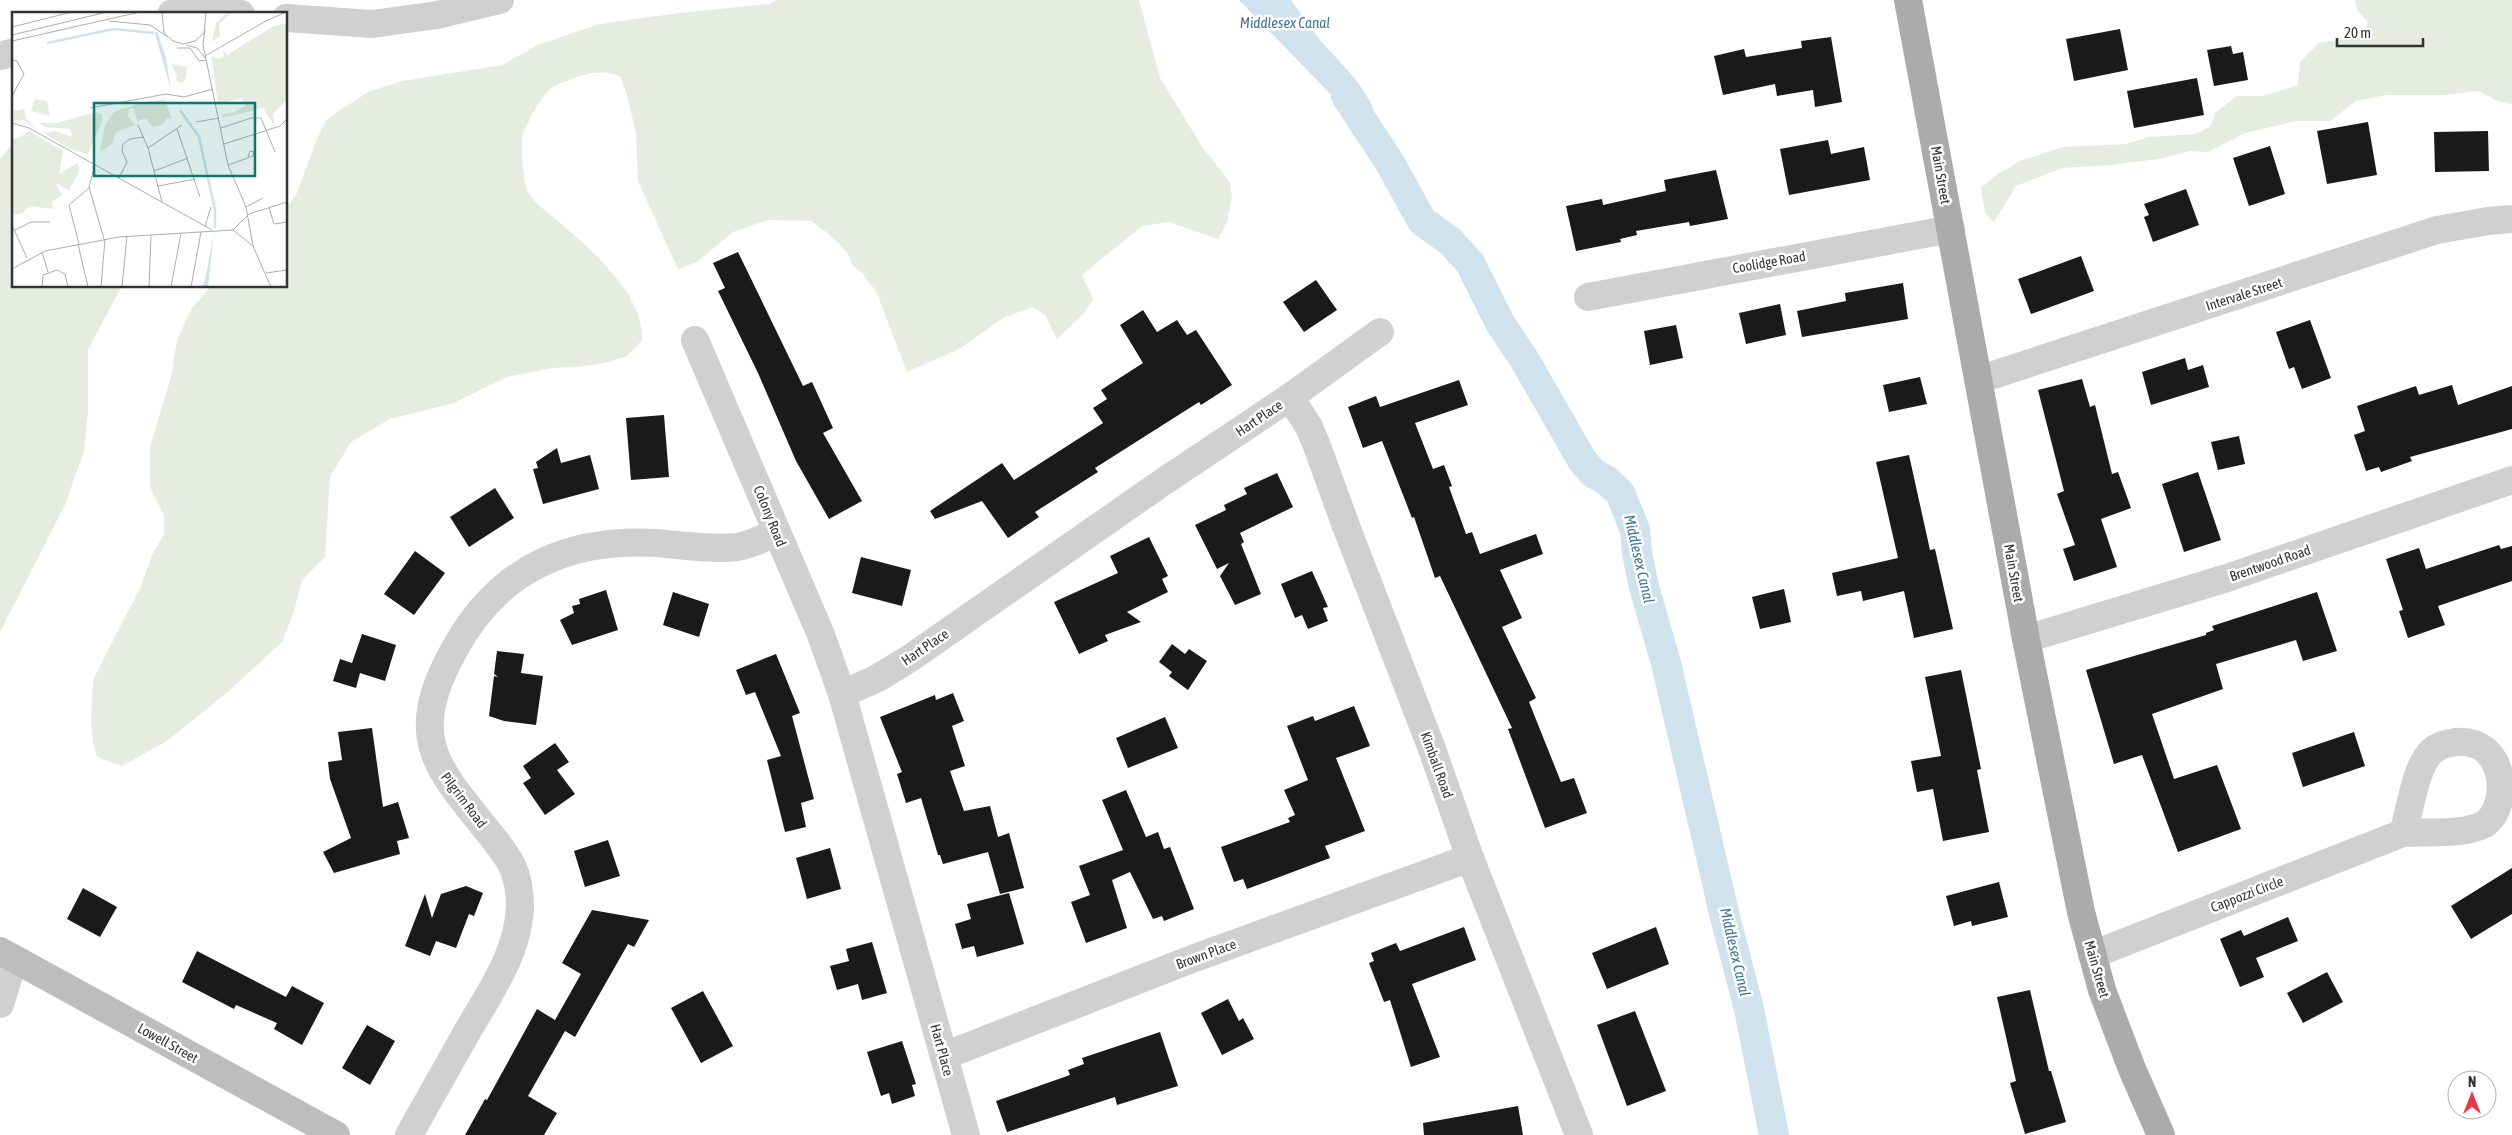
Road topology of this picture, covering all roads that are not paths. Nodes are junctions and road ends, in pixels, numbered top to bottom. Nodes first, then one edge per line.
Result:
1 (500, 0) edge
2 (1908, 0) edge
3 (186, 12) edge
4 (210, 12) edge
5 (288, 18) edge
6 (2512, 219) edge
7 (1951, 229) junction
8 (1588, 297) dead end
9 (1380, 332) dead end
10 (695, 340) dead end
11 (1978, 380) junction
12 (1290, 397) junction
13 (2512, 480) edge
14 (776, 533) junction
15 (2026, 639) junction
16 (842, 694) junction
17 (2403, 834) dead end
18 (1470, 858) junction
19 (7, 955) edge
20 (2092, 955) junction
21 (0, 1004) edge
22 (944, 1056) junction
23 (336, 1135) edge
24 (409, 1135) edge
25 (966, 1135) edge
26 (1579, 1135) edge
27 (2161, 1135) edge

1 - 5 street
2 - 7 main road, Main Street
3 - 4 street
6 - 11 street, Intervale Street
7 - 8 street, Coolidge Road
7 - 11 main road, Main Street
9 - 12 street, Hart Place
10 - 14 street, Colony Road
11 - 15 main road, Main Street
12 - 16 street, Hart Place
12 - 18 street, Kimball Road
13 - 15 street, Brentwood Road
14 - 16 street, Colony Road
14 - 24 street, Pilgrim Road
15 - 20 main road, Main Street
16 - 22 street, Hart Place
17 - 20 street, Cappozzi Circle
18 - 22 street, Brown Place
18 - 26 street, Kimball Road
19 - 21 street
19 - 23 street, Lowell Street
20 - 27 main road, Main Street
22 - 25 street, Hart Place

